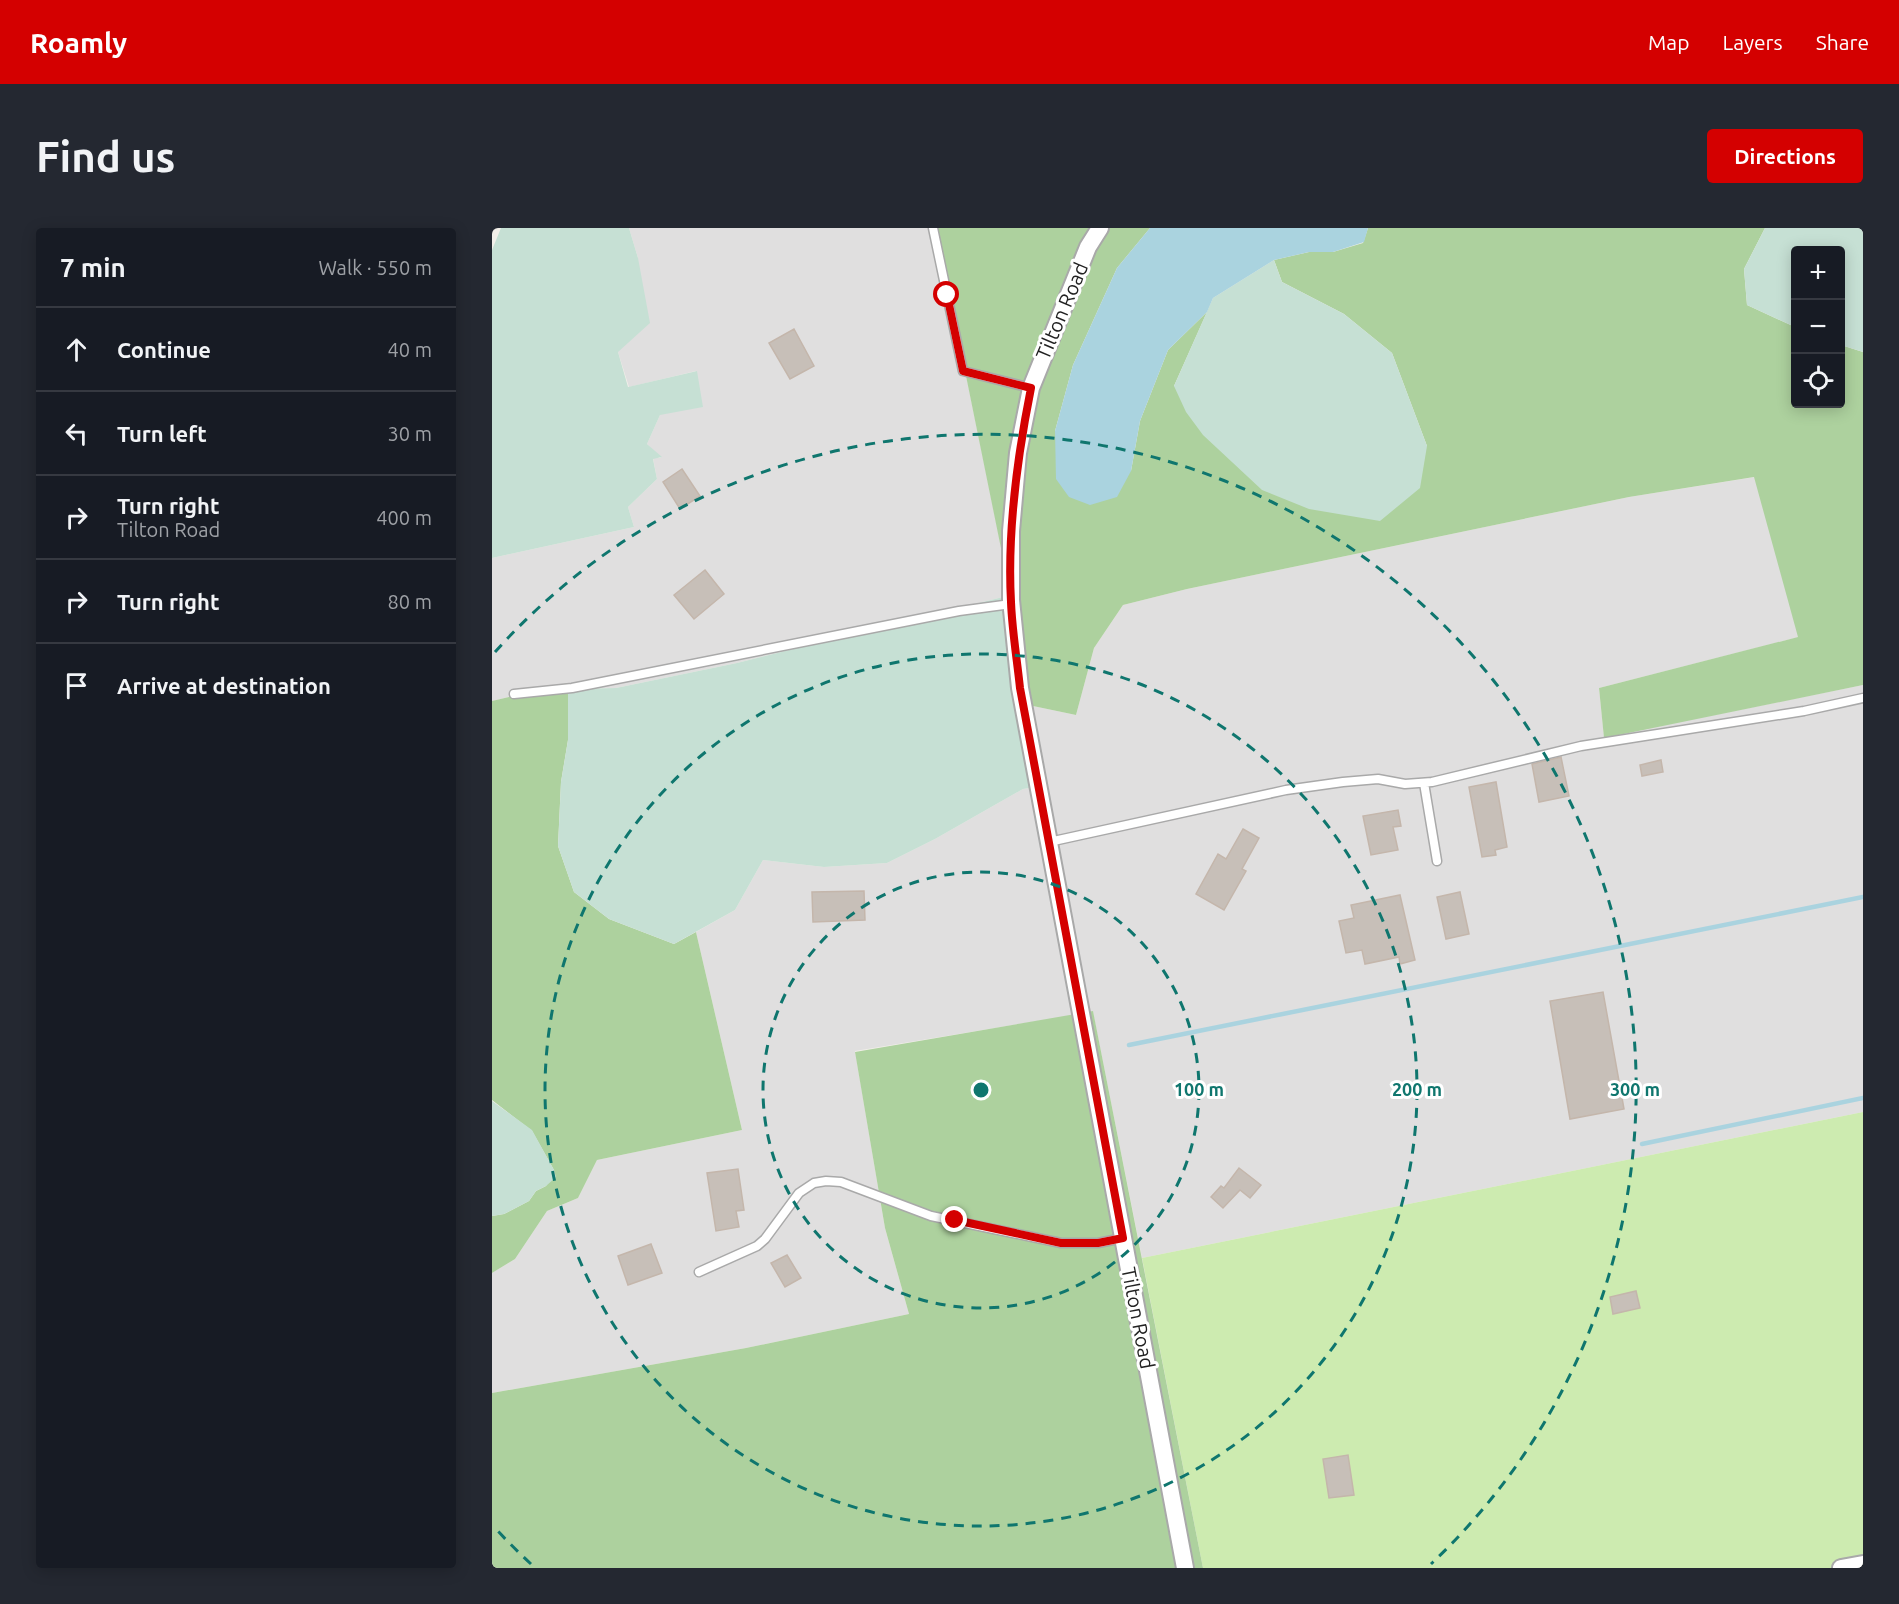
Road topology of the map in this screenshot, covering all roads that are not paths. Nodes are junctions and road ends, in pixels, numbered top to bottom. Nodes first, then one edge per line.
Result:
1 (933, 228) edge
2 (1100, 228) edge
3 (1031, 388) junction
4 (1011, 604) junction
5 (514, 694) dead end
6 (1863, 698) edge
7 (1424, 783) junction
8 (1049, 842) junction
9 (1437, 861) dead end
10 (1123, 1238) junction
11 (699, 1272) dead end
12 (1863, 1564) edge
13 (1185, 1568) edge
14 (1841, 1568) edge

1 - 3 lane
2 - 3 street, Tilton Road
3 - 4 street, Tilton Road
4 - 5 lane
4 - 8 street, Tilton Road
6 - 7 lane
7 - 8 lane
7 - 9 lane
8 - 10 street, Tilton Road
10 - 11 lane
10 - 13 street, Tilton Road
12 - 14 street

